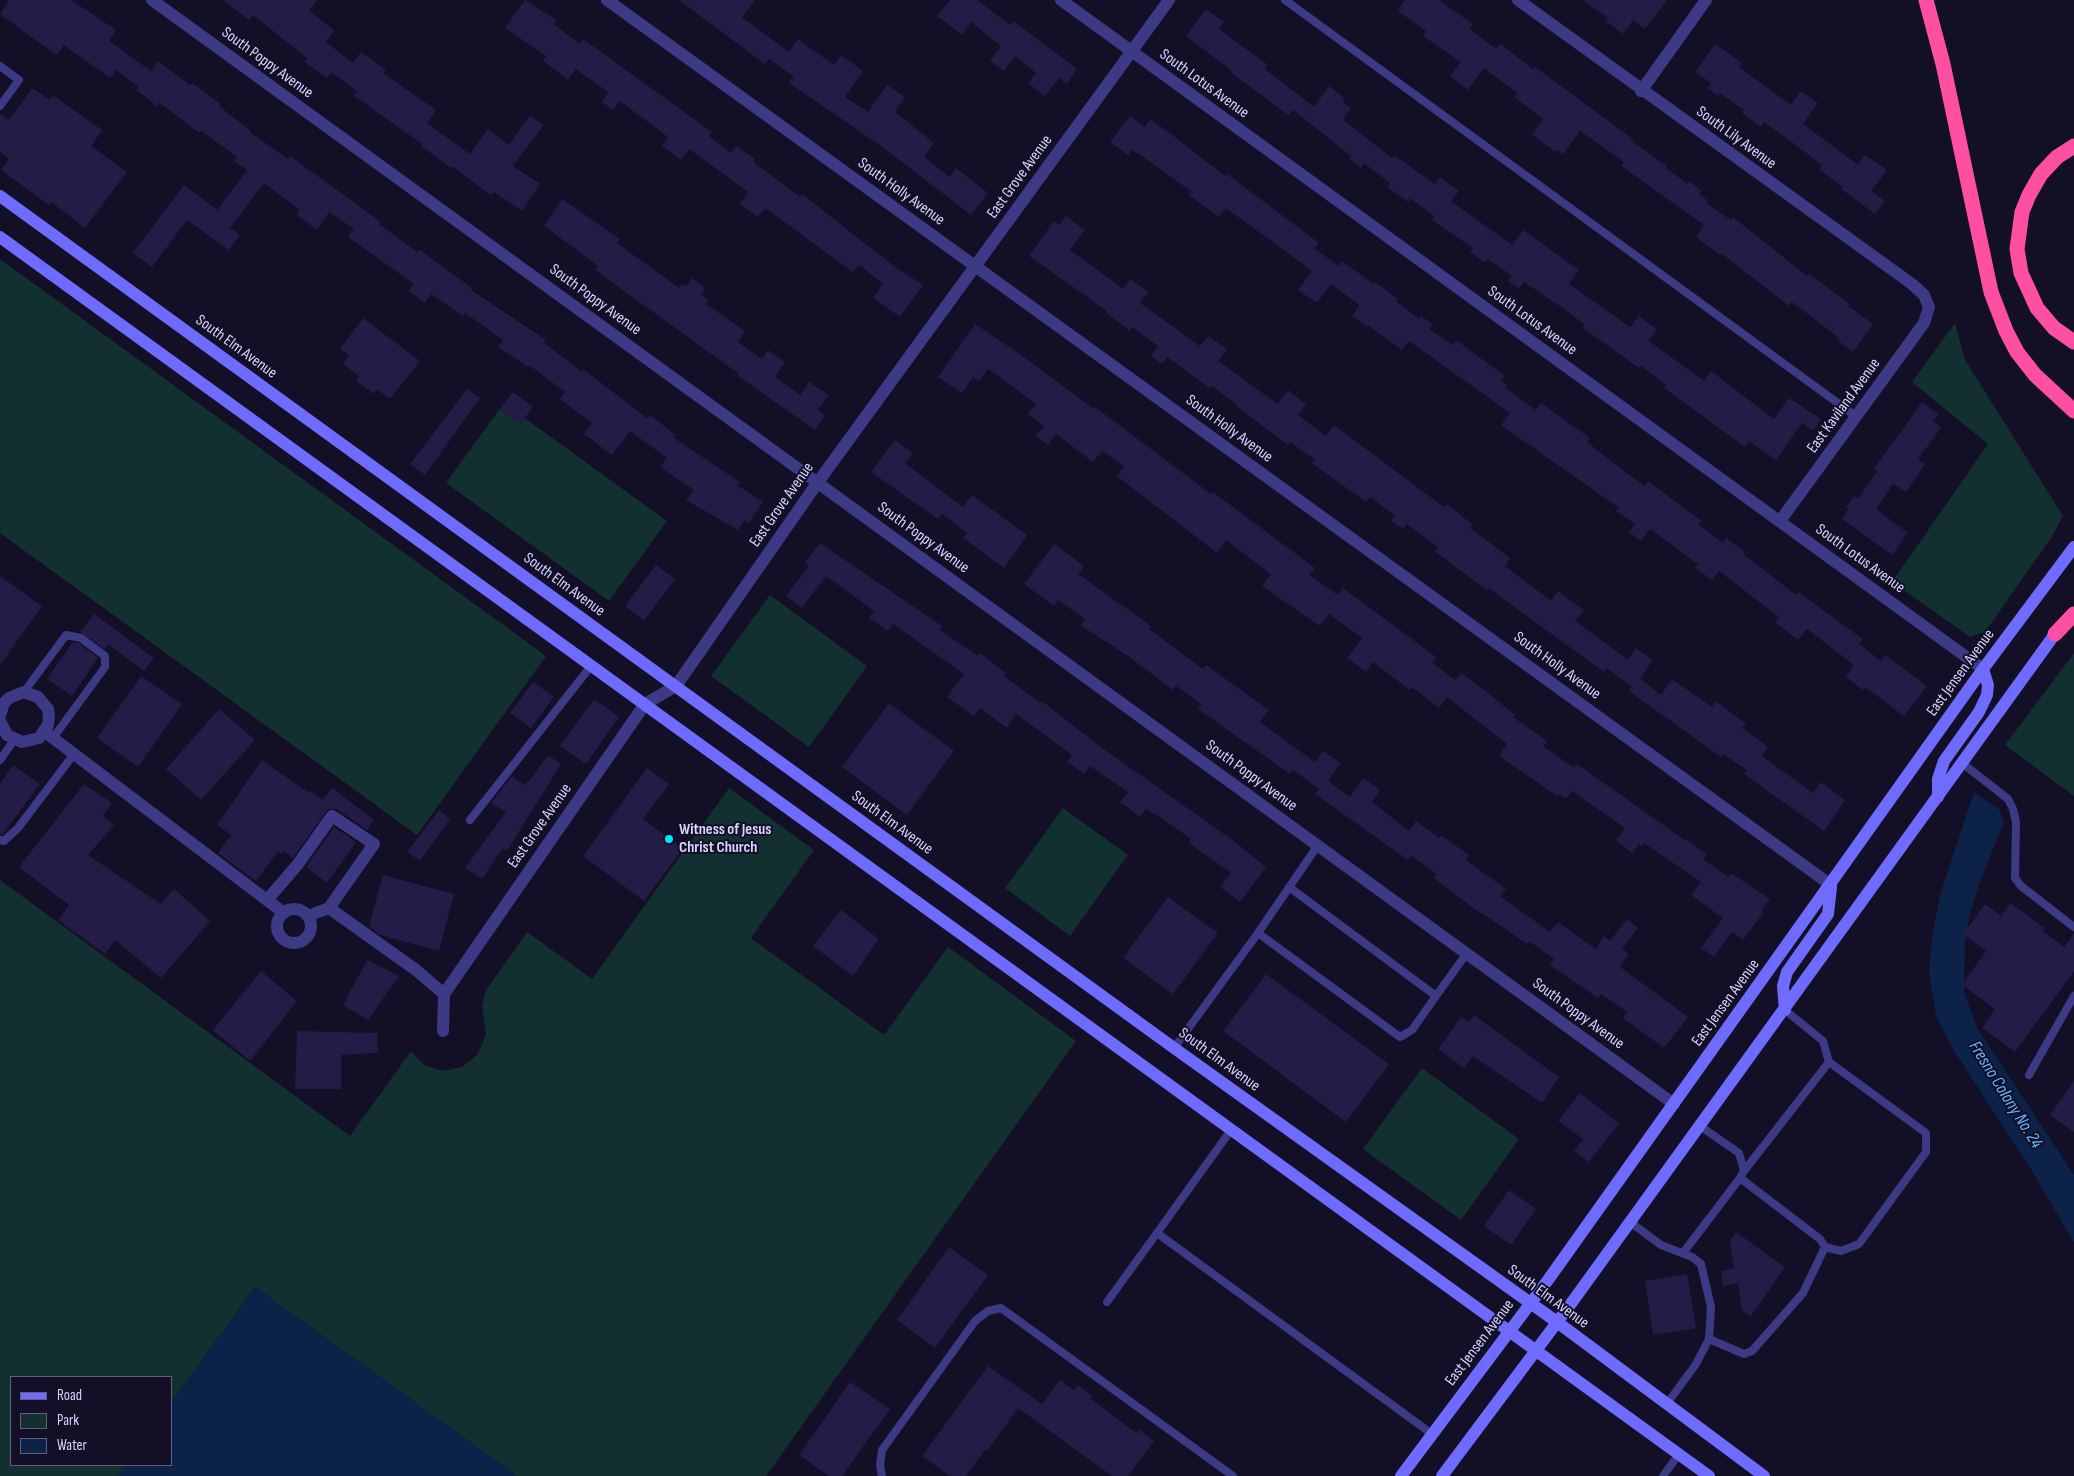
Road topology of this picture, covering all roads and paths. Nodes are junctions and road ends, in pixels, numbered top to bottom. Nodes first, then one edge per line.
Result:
1 (152, 0) edge
2 (608, 0) edge
3 (1062, 0) edge
4 (1169, 0) edge
5 (1285, 0) edge
6 (1518, 0) edge
7 (1706, 0) edge
8 (1926, 0) edge
9 (1132, 51) junction
10 (0, 66) edge
11 (1641, 90) junction
12 (0, 106) edge
13 (2074, 146) edge
14 (0, 196) edge
15 (0, 237) edge
16 (975, 266) junction
17 (1930, 308) joint
18 (2074, 342) edge
19 (2074, 410) edge
20 (1857, 417) junction
21 (818, 482) junction
22 (1780, 522) junction
23 (2074, 547) edge
24 (2074, 607) edge
25 (2074, 614) edge
26 (2055, 634) junction
27 (591, 666) junction
28 (1983, 669) junction
29 (676, 686) junction
30 (24, 692) junction
31 (645, 704) junction
32 (1, 707) edge
33 (0, 721) edge
34 (49, 735) junction
35 (14, 740) junction
36 (74, 754) junction
37 (0, 760) edge
38 (1962, 764) junction
39 (1938, 797) junction
40 (470, 820) dead end
41 (0, 840) edge
42 (1318, 845) junction
43 (1831, 885) junction
44 (1289, 887) junction
45 (268, 899) junction
46 (329, 908) junction
47 (284, 913) junction
48 (308, 916) junction
49 (2074, 927) edge
50 (1258, 933) junction
51 (1467, 953) junction
52 (444, 994) junction
53 (1436, 996) junction
54 (2074, 996) edge
55 (1785, 1010) junction
56 (443, 1031) dead end
57 (1174, 1048) junction
58 (1829, 1062) junction
59 (2029, 1075) dead end
60 (1674, 1104) junction
61 (1700, 1126) junction
62 (1232, 1130) junction
63 (1742, 1175) junction
64 (1630, 1222) junction
65 (1157, 1233) junction
66 (1825, 1247) junction
67 (1683, 1254) junction
68 (1107, 1302) dead end
69 (1530, 1304) junction
70 (1557, 1322) junction
71 (1510, 1331) junction
72 (1709, 1339) junction
73 (1536, 1351) junction
74 (1666, 1405) junction
75 (1432, 1434) junction
76 (1680, 1454) junction
77 (882, 1476) edge
78 (1233, 1476) edge
79 (1401, 1476) edge
80 (1442, 1476) edge
81 (1663, 1476) edge
82 (1709, 1476) edge
83 (1764, 1476) edge

1 - 21 street, South Poppy Avenue
2 - 16 street, South Holly Avenue
3 - 9 street, South Lotus Avenue
4 - 9 street, East Grove Avenue
5 - 20 lane
6 - 11 street, South Lily Avenue
7 - 11 street
8 - 19 highway
9 - 16 street, East Grove Avenue
9 - 22 street, South Lotus Avenue
10 - 12 lane
11 - 17 street, South Lily Avenue
13 - 18 highway
14 - 29 main road, South Elm Avenue
15 - 27 main road
16 - 21 street, East Grove Avenue
16 - 43 street, South Holly Avenue
17 - 20 street, East Kaviland Avenue
20 - 22 street, East Kaviland Avenue
21 - 29 street, East Grove Avenue
21 - 42 street, South Poppy Avenue
22 - 28 street, South Lotus Avenue
23 - 28 main road, East Jensen Avenue
24 - 26 main road
25 - 26 highway
26 - 38 main road
27 - 31 main road
27 - 40 lane
28 - 39 main road
28 - 43 main road, East Jensen Avenue
29 - 31 street, East Grove Avenue
29 - 57 main road, South Elm Avenue
30 - 32 street
30 - 34 street
30 - 34 lane
31 - 52 street, East Grove Avenue
31 - 62 main road
33 - 35 street
34 - 35 street
34 - 36 street
35 - 37 lane
36 - 41 lane
36 - 45 street
38 - 39 main road
38 - 49 lane
39 - 55 main road
42 - 44 lane
42 - 51 street, South Poppy Avenue
43 - 55 main road
43 - 60 main road, East Jensen Avenue
44 - 50 lane
44 - 53 lane
45 - 46 street
45 - 47 street
46 - 48 street
46 - 52 street
47 - 48 street
47 - 48 street
50 - 53 lane
50 - 57 lane
51 - 53 lane
51 - 60 street, South Poppy Avenue
52 - 56 street
54 - 59 lane
55 - 58 lane
55 - 61 main road
57 - 69 main road, South Elm Avenue
58 - 63 lane
58 - 66 lane
60 - 69 main road, East Jensen Avenue
61 - 63 lane
61 - 64 main road
62 - 65 lane
62 - 71 main road
63 - 66 lane
63 - 67 lane
64 - 67 lane
64 - 70 main road
65 - 68 lane
65 - 75 lane
66 - 72 lane
67 - 72 lane
69 - 70 main road, South Elm Avenue
69 - 71 main road, East Jensen Avenue
70 - 73 main road
70 - 74 main road, South Elm Avenue
71 - 73 main road
71 - 75 main road, East Jensen Avenue
72 - 74 lane
73 - 76 main road
73 - 80 main road
74 - 83 main road, South Elm Avenue
75 - 79 main road, East Jensen Avenue
76 - 81 lane
76 - 82 main road
77 - 78 lane

